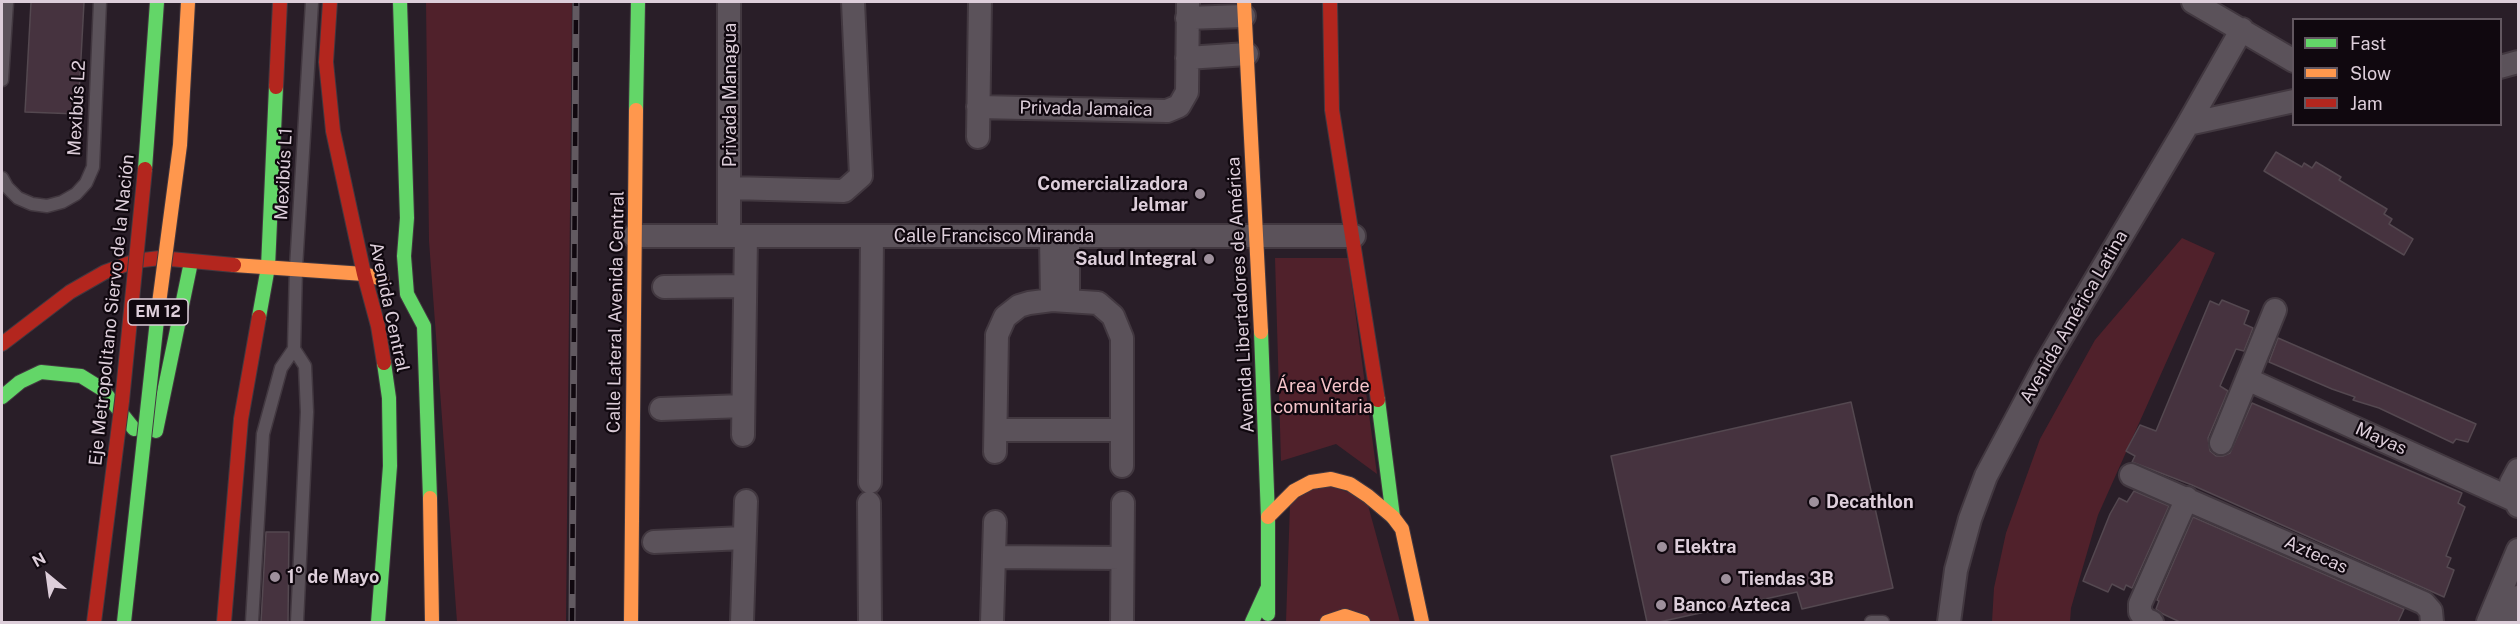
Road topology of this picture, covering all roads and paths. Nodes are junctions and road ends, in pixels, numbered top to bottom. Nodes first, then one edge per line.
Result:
1 (7, 2) edge
2 (100, 2) edge
3 (157, 2) edge
4 (188, 2) edge
5 (280, 2) edge
6 (312, 2) edge
7 (330, 2) edge
8 (400, 2) edge
9 (638, 2) edge
10 (729, 2) edge
11 (853, 2) edge
12 (980, 2) edge
13 (1330, 2) edge
14 (2193, 2) edge
15 (1244, 9) edge
16 (1187, 10) edge
17 (2242, 29) junction
18 (1247, 54) junction
19 (1187, 58) junction
20 (2292, 60) edge
21 (2518, 62) edge
22 (2502, 66) edge
23 (2, 80) edge
24 (2292, 101) edge
25 (978, 107) junction
26 (2188, 124) junction
27 (978, 137) dead end
28 (2, 178) edge
29 (730, 188) junction
30 (634, 236) junction
31 (738, 236) junction
32 (872, 236) junction
33 (1060, 236) junction
34 (1257, 236) junction
35 (1354, 236) junction
36 (191, 262) junction
37 (268, 267) junction
38 (296, 268) junction
39 (364, 274) junction
40 (745, 286) junction
41 (664, 287) dead end
42 (407, 294) junction
43 (1060, 300) junction
44 (2275, 310) dead end
45 (2, 344) edge
46 (294, 349) junction
47 (2247, 379) junction
48 (2, 397) edge
49 (743, 406) junction
50 (661, 409) dead end
51 (1122, 430) junction
52 (743, 435) dead end
53 (2221, 443) dead end
54 (1122, 466) dead end
55 (2518, 470) edge
56 (147, 475) junction
57 (2131, 475) dead end
58 (2187, 498) junction
59 (746, 501) dead end
60 (1123, 503) dead end
61 (2516, 503) edge
62 (1268, 517) junction
63 (1393, 517) junction
64 (995, 522) dead end
65 (744, 538) junction
66 (654, 542) dead end
67 (2518, 550) edge
68 (994, 557) junction
69 (1122, 558) junction
70 (1268, 587) junction
71 (2518, 597) edge
72 (94, 622) edge
73 (124, 622) edge
74 (138, 622) edge
75 (224, 622) edge
76 (252, 622) edge
77 (297, 622) edge
78 (378, 622) edge
79 (432, 622) edge
80 (632, 622) edge
81 (742, 622) edge
82 (870, 622) edge
83 (992, 622) edge
84 (1122, 622) edge
85 (1252, 622) edge
86 (1268, 622) edge
87 (1327, 622) edge
88 (1363, 622) edge
89 (1422, 622) edge
90 (1871, 622) edge
91 (1883, 622) edge
92 (1949, 622) edge
93 (2152, 622) edge
94 (2432, 622) edge
95 (2488, 622) edge
96 (2508, 622) edge

1 - 23 lane
2 - 28 lane, Mexibús L2
3 - 72 main road, Eje Metropolitano Siervo de la Nación / EM 12, bridge
4 - 73 main road, EM 12, bridge
5 - 37 main road
6 - 38 lane, Mexibús L1
7 - 39 main road, Avenida Central
8 - 42 main road
9 - 30 main road, Calle Lateral Avenida Central
10 - 29 street, Privada Managua
11 - 29 street, Privada Managua
12 - 25 street
13 - 35 main road
14 - 17 street
15 - 16 street, Privada Jamaica
15 - 18 main road, Avenida Libertadores de América
16 - 19 street, Privada Jamaica
17 - 20 street
17 - 26 street, Avenida América Latina
18 - 19 street
18 - 34 main road, Avenida Libertadores de América
19 - 25 street, Privada Jamaica
21 - 22 street
24 - 26 street
25 - 27 street
26 - 92 street, Avenida América Latina
29 - 31 street, Privada Managua
30 - 31 street, Calle Francisco Miranda
30 - 80 main road, Calle Lateral Avenida Central
31 - 32 street, Calle Francisco Miranda
31 - 40 street, Privada Managua
32 - 33 street, Calle Francisco Miranda
32 - 82 street
33 - 34 street, Calle Francisco Miranda
33 - 43 street
34 - 35 street, Calle Francisco Miranda
34 - 62 main road, Avenida Libertadores de América
35 - 63 main road
36 - 37 main road
36 - 45 main road
36 - 56 main road
37 - 38 main road
37 - 75 main road
38 - 39 main road
38 - 46 lane, Mexibús L1
39 - 42 main road
39 - 78 main road, Avenida Central
40 - 41 street
40 - 49 street, Privada Managua
42 - 79 main road
43 - 51 street
43 - 51 street
44 - 47 street
46 - 76 lane, Mexibús L1
46 - 77 lane, Mexibús L1
47 - 53 street
47 - 61 street, Mayas
48 - 56 main road, bridge
49 - 50 street
49 - 52 street, Privada Managua
51 - 54 street
55 - 61 street
56 - 74 main road
57 - 58 street, Aztecas
58 - 93 street
58 - 94 street, Aztecas
59 - 65 street
60 - 69 street
62 - 63 main road
62 - 70 main road, Avenida Libertadores de América
63 - 89 main road
64 - 68 street
65 - 66 street
65 - 81 street
67 - 95 street
68 - 69 street
68 - 83 street
69 - 84 street
70 - 85 main road
70 - 86 main road
71 - 96 street
87 - 88 main road
90 - 91 lane

